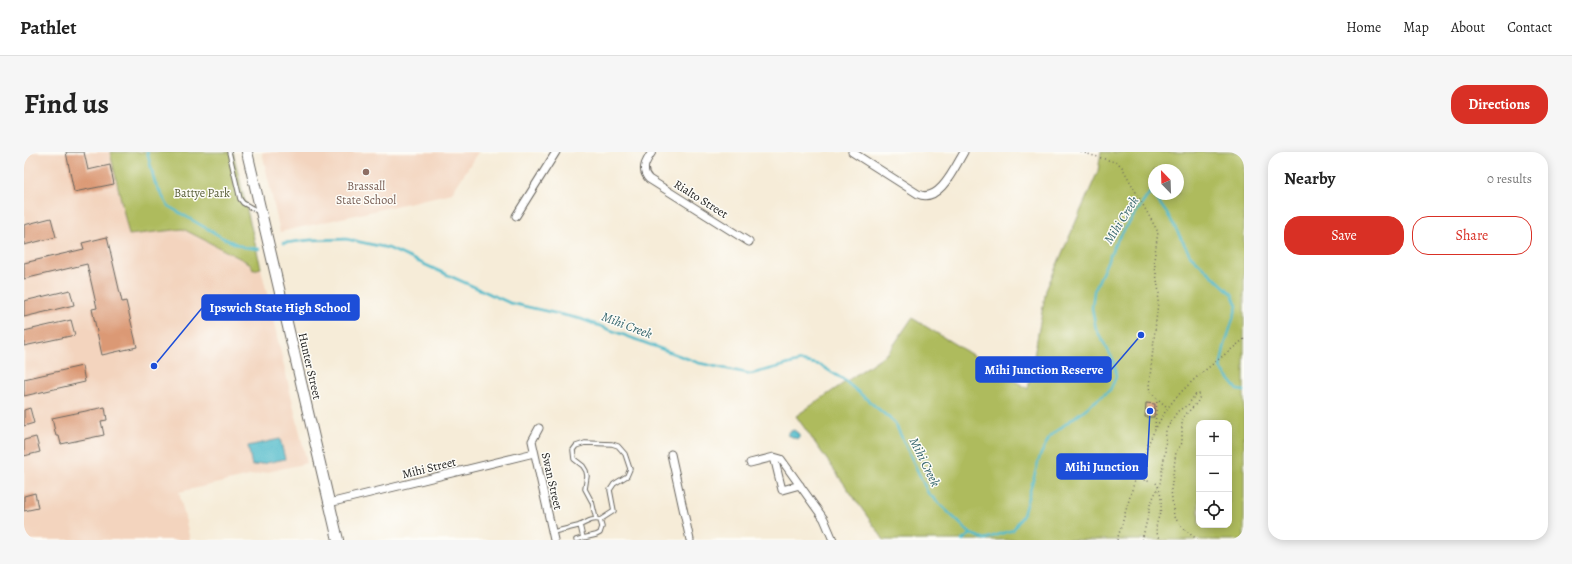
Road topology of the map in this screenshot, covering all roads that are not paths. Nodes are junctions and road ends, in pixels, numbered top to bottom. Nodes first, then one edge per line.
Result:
1 (228, 152) edge
2 (247, 152) edge
3 (556, 152) edge
4 (652, 152) edge
5 (852, 152) edge
6 (964, 152) edge
7 (261, 213) junction
8 (516, 216) dead end
9 (749, 242) dead end
10 (539, 428) dead end
11 (534, 453) junction
12 (671, 454) dead end
13 (774, 457) junction
14 (750, 463) dead end
15 (800, 485) junction
16 (329, 504) junction
17 (598, 520) junction
18 (580, 526) junction
19 (553, 532) junction
20 (583, 538) junction
21 (338, 540) edge
22 (554, 540) edge
23 (576, 540) edge
24 (690, 540) edge
25 (833, 540) edge

1 - 7 lane
2 - 7 main road, Hunter Street
3 - 8 street
4 - 9 street, Rialto Street
5 - 6 street
7 - 16 main road, Hunter Street
10 - 11 street, Swan Street
11 - 16 street, Mihi Street
11 - 19 street, Swan Street
12 - 24 street
13 - 14 street
13 - 15 street
13 - 15 street
15 - 25 street
16 - 21 main road, Hunter Street
17 - 17 lane
17 - 18 lane
17 - 20 lane
18 - 19 lane
18 - 20 lane
19 - 22 street, Swan Street
20 - 23 lane

